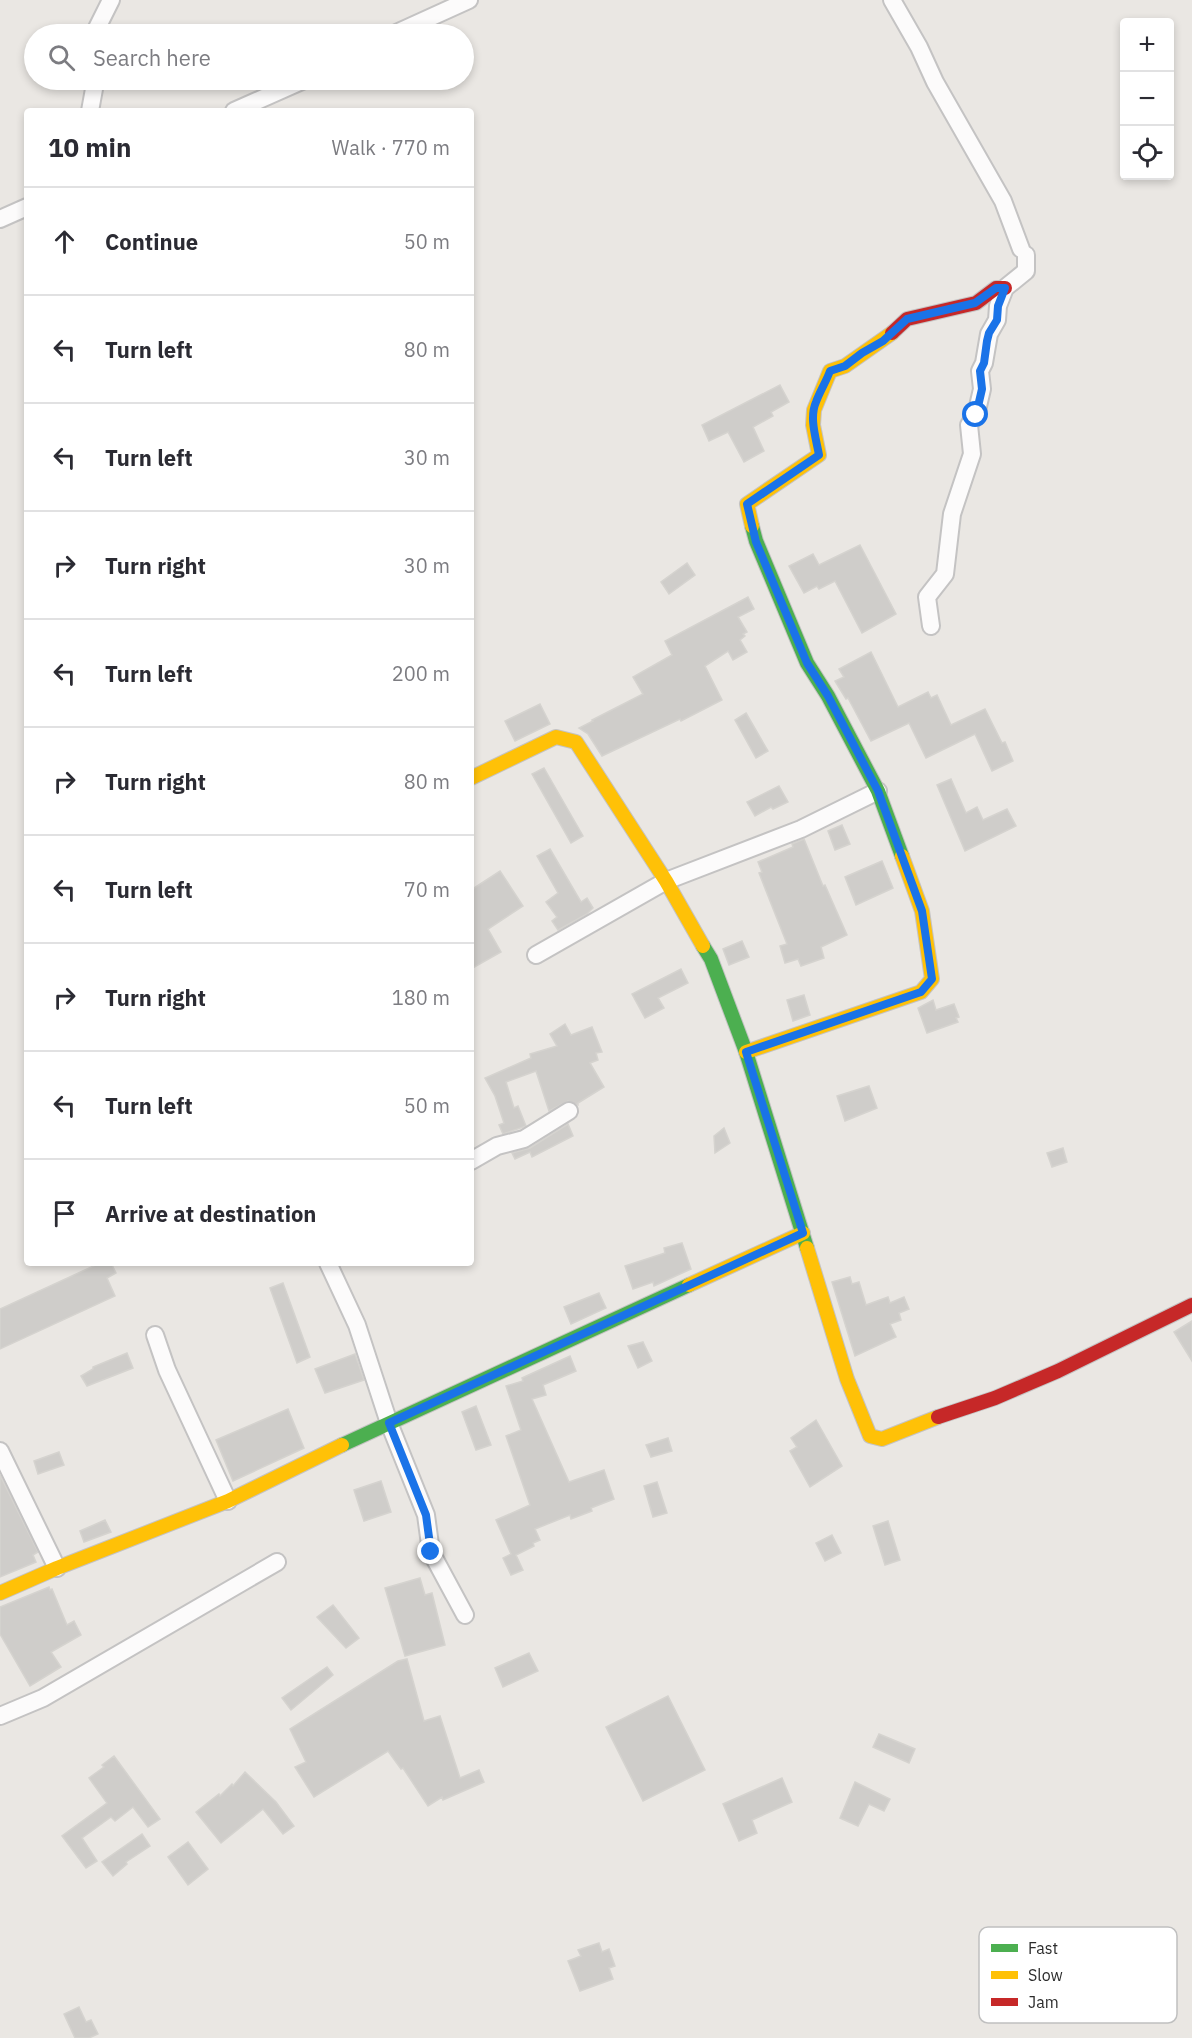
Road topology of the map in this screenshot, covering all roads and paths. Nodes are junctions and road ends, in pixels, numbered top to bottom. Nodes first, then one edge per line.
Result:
1 (111, 0) edge
2 (469, 0) edge
3 (892, 0) edge
4 (99, 24) edge
5 (416, 24) edge
6 (94, 90) edge
7 (281, 90) edge
8 (91, 108) edge
9 (241, 108) edge
10 (24, 208) edge
11 (0, 219) edge
12 (1005, 288) junction
13 (931, 626) dead end
14 (474, 777) edge
15 (878, 791) junction
16 (666, 881) junction
17 (536, 955) dead end
18 (746, 1052) junction
19 (569, 1111) dead end
20 (474, 1159) edge
21 (803, 1233) junction
22 (329, 1266) edge
23 (1192, 1305) edge
24 (155, 1335) dead end
25 (389, 1423) junction
26 (0, 1451) edge
27 (228, 1501) junction
28 (277, 1562) dead end
29 (57, 1568) junction
30 (0, 1593) edge
31 (465, 1615) dead end
32 (0, 1716) edge

1 - 4 street
2 - 5 street
3 - 12 street
6 - 8 street
7 - 9 street
10 - 11 street
12 - 13 street
12 - 15 street
14 - 16 street
15 - 16 street
15 - 18 street
16 - 17 street
16 - 18 street
18 - 21 street
19 - 20 street
21 - 23 street
21 - 25 street
22 - 25 street
24 - 27 street
25 - 27 street
25 - 31 street
26 - 29 street
27 - 29 street
28 - 32 street
29 - 30 street

